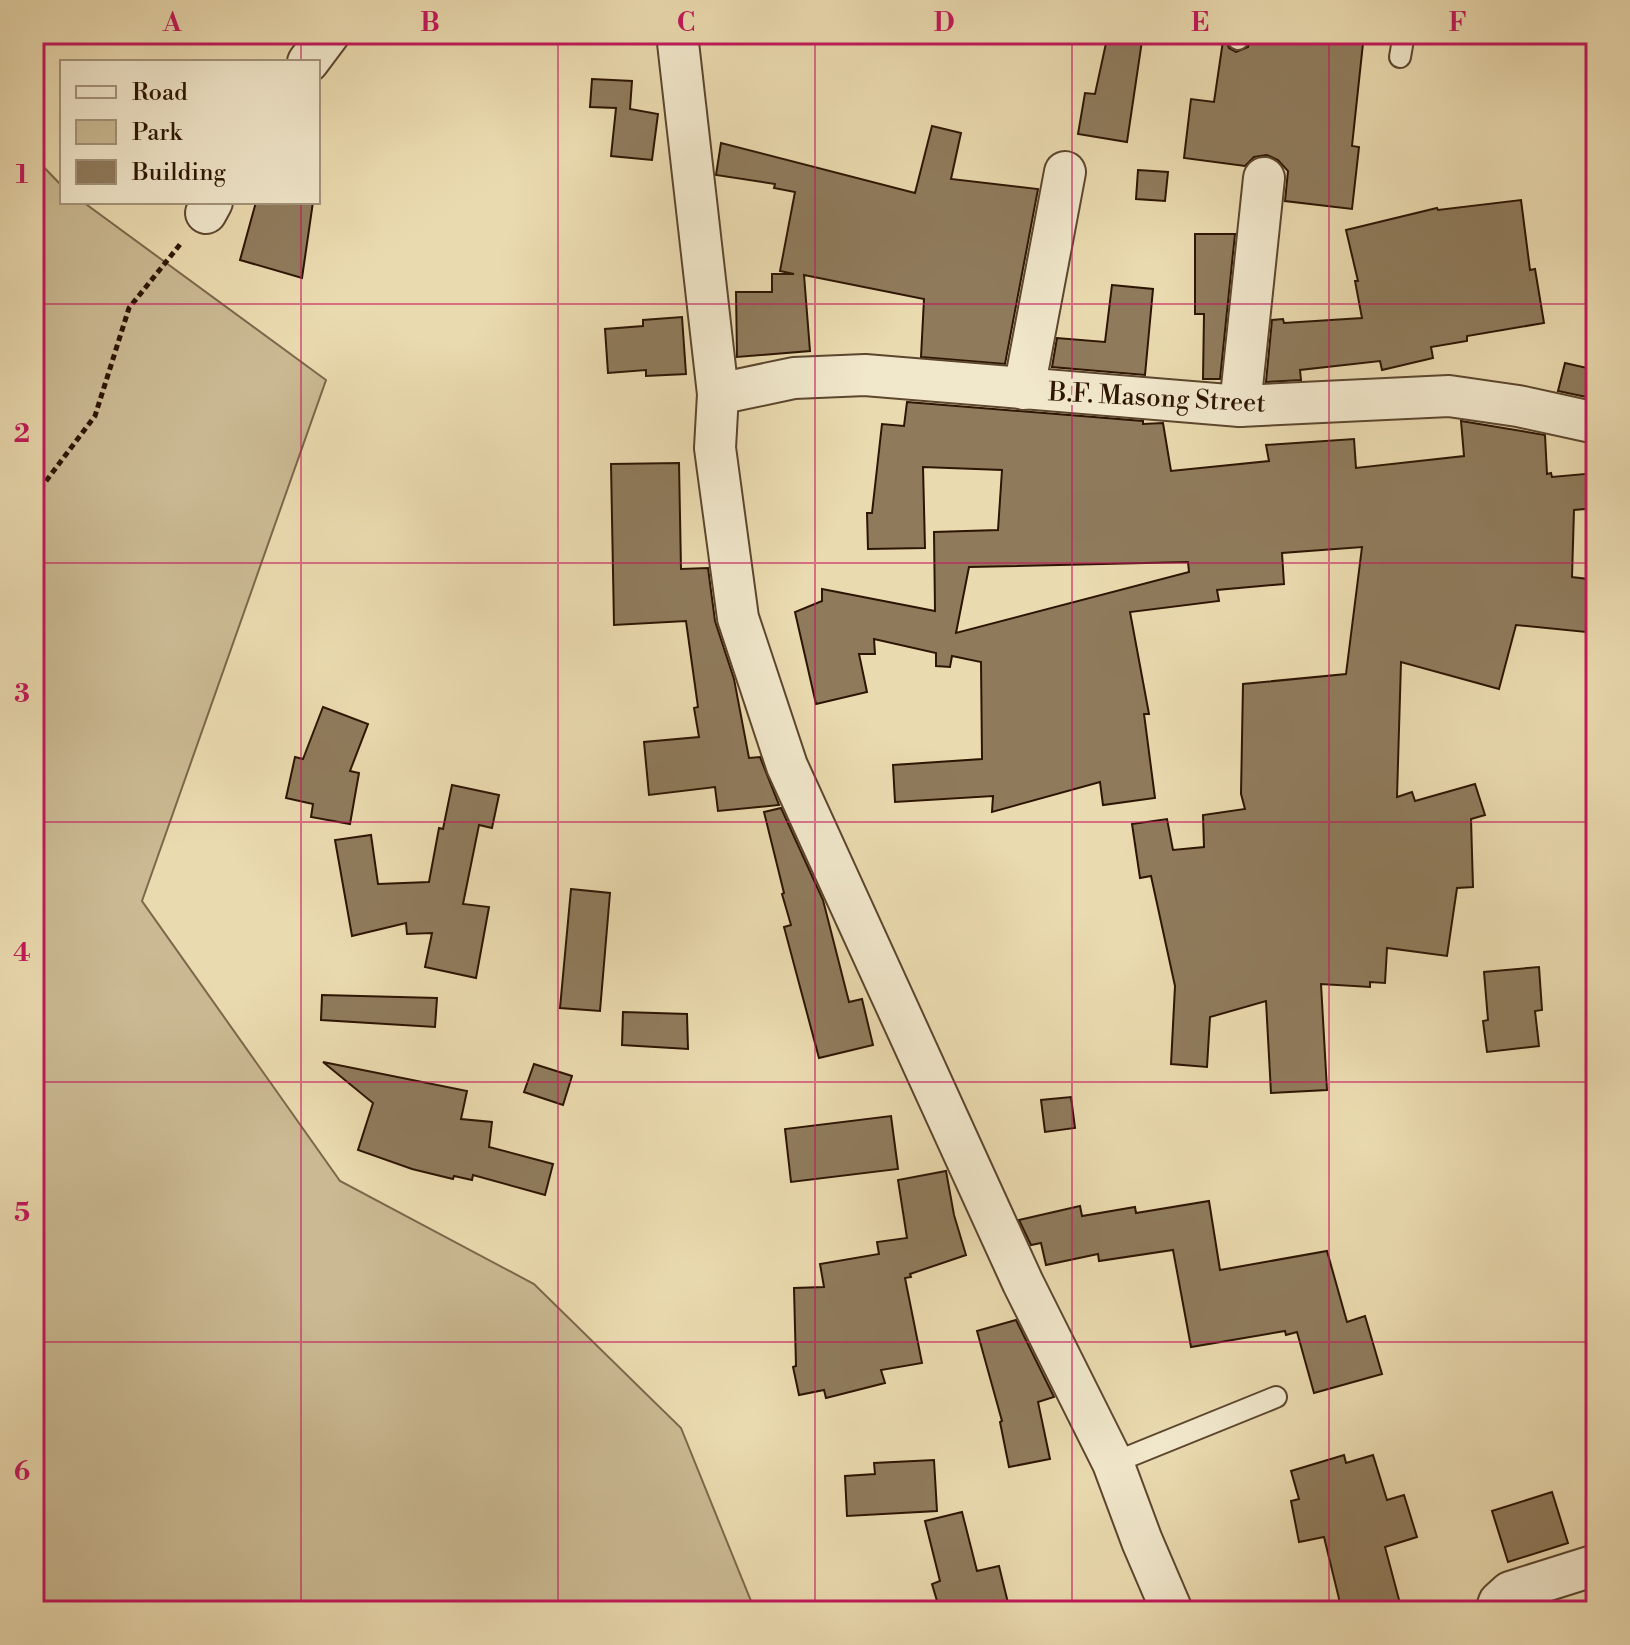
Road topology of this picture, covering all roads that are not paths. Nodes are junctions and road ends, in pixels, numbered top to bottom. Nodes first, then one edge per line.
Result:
1 (329, 34) edge
2 (677, 34) edge
3 (1404, 34) edge
4 (1400, 57) dead end
5 (310, 60) edge
6 (1065, 172) dead end
7 (1264, 178) dead end
8 (1024, 389) junction
9 (718, 394) junction
10 (1240, 406) junction
11 (1596, 423) edge
12 (1276, 1397) dead end
13 (1113, 1463) junction
14 (1596, 1565) edge
15 (1172, 1611) edge
16 (1496, 1611) edge

1 - 5 street
2 - 9 street
3 - 4 lane
6 - 8 street
7 - 10 street
8 - 9 street, B.F. Masong Street
8 - 10 street, B.F. Masong Street
9 - 13 street
10 - 11 street, B.F. Masong Street
12 - 13 lane
13 - 15 street
14 - 16 street

